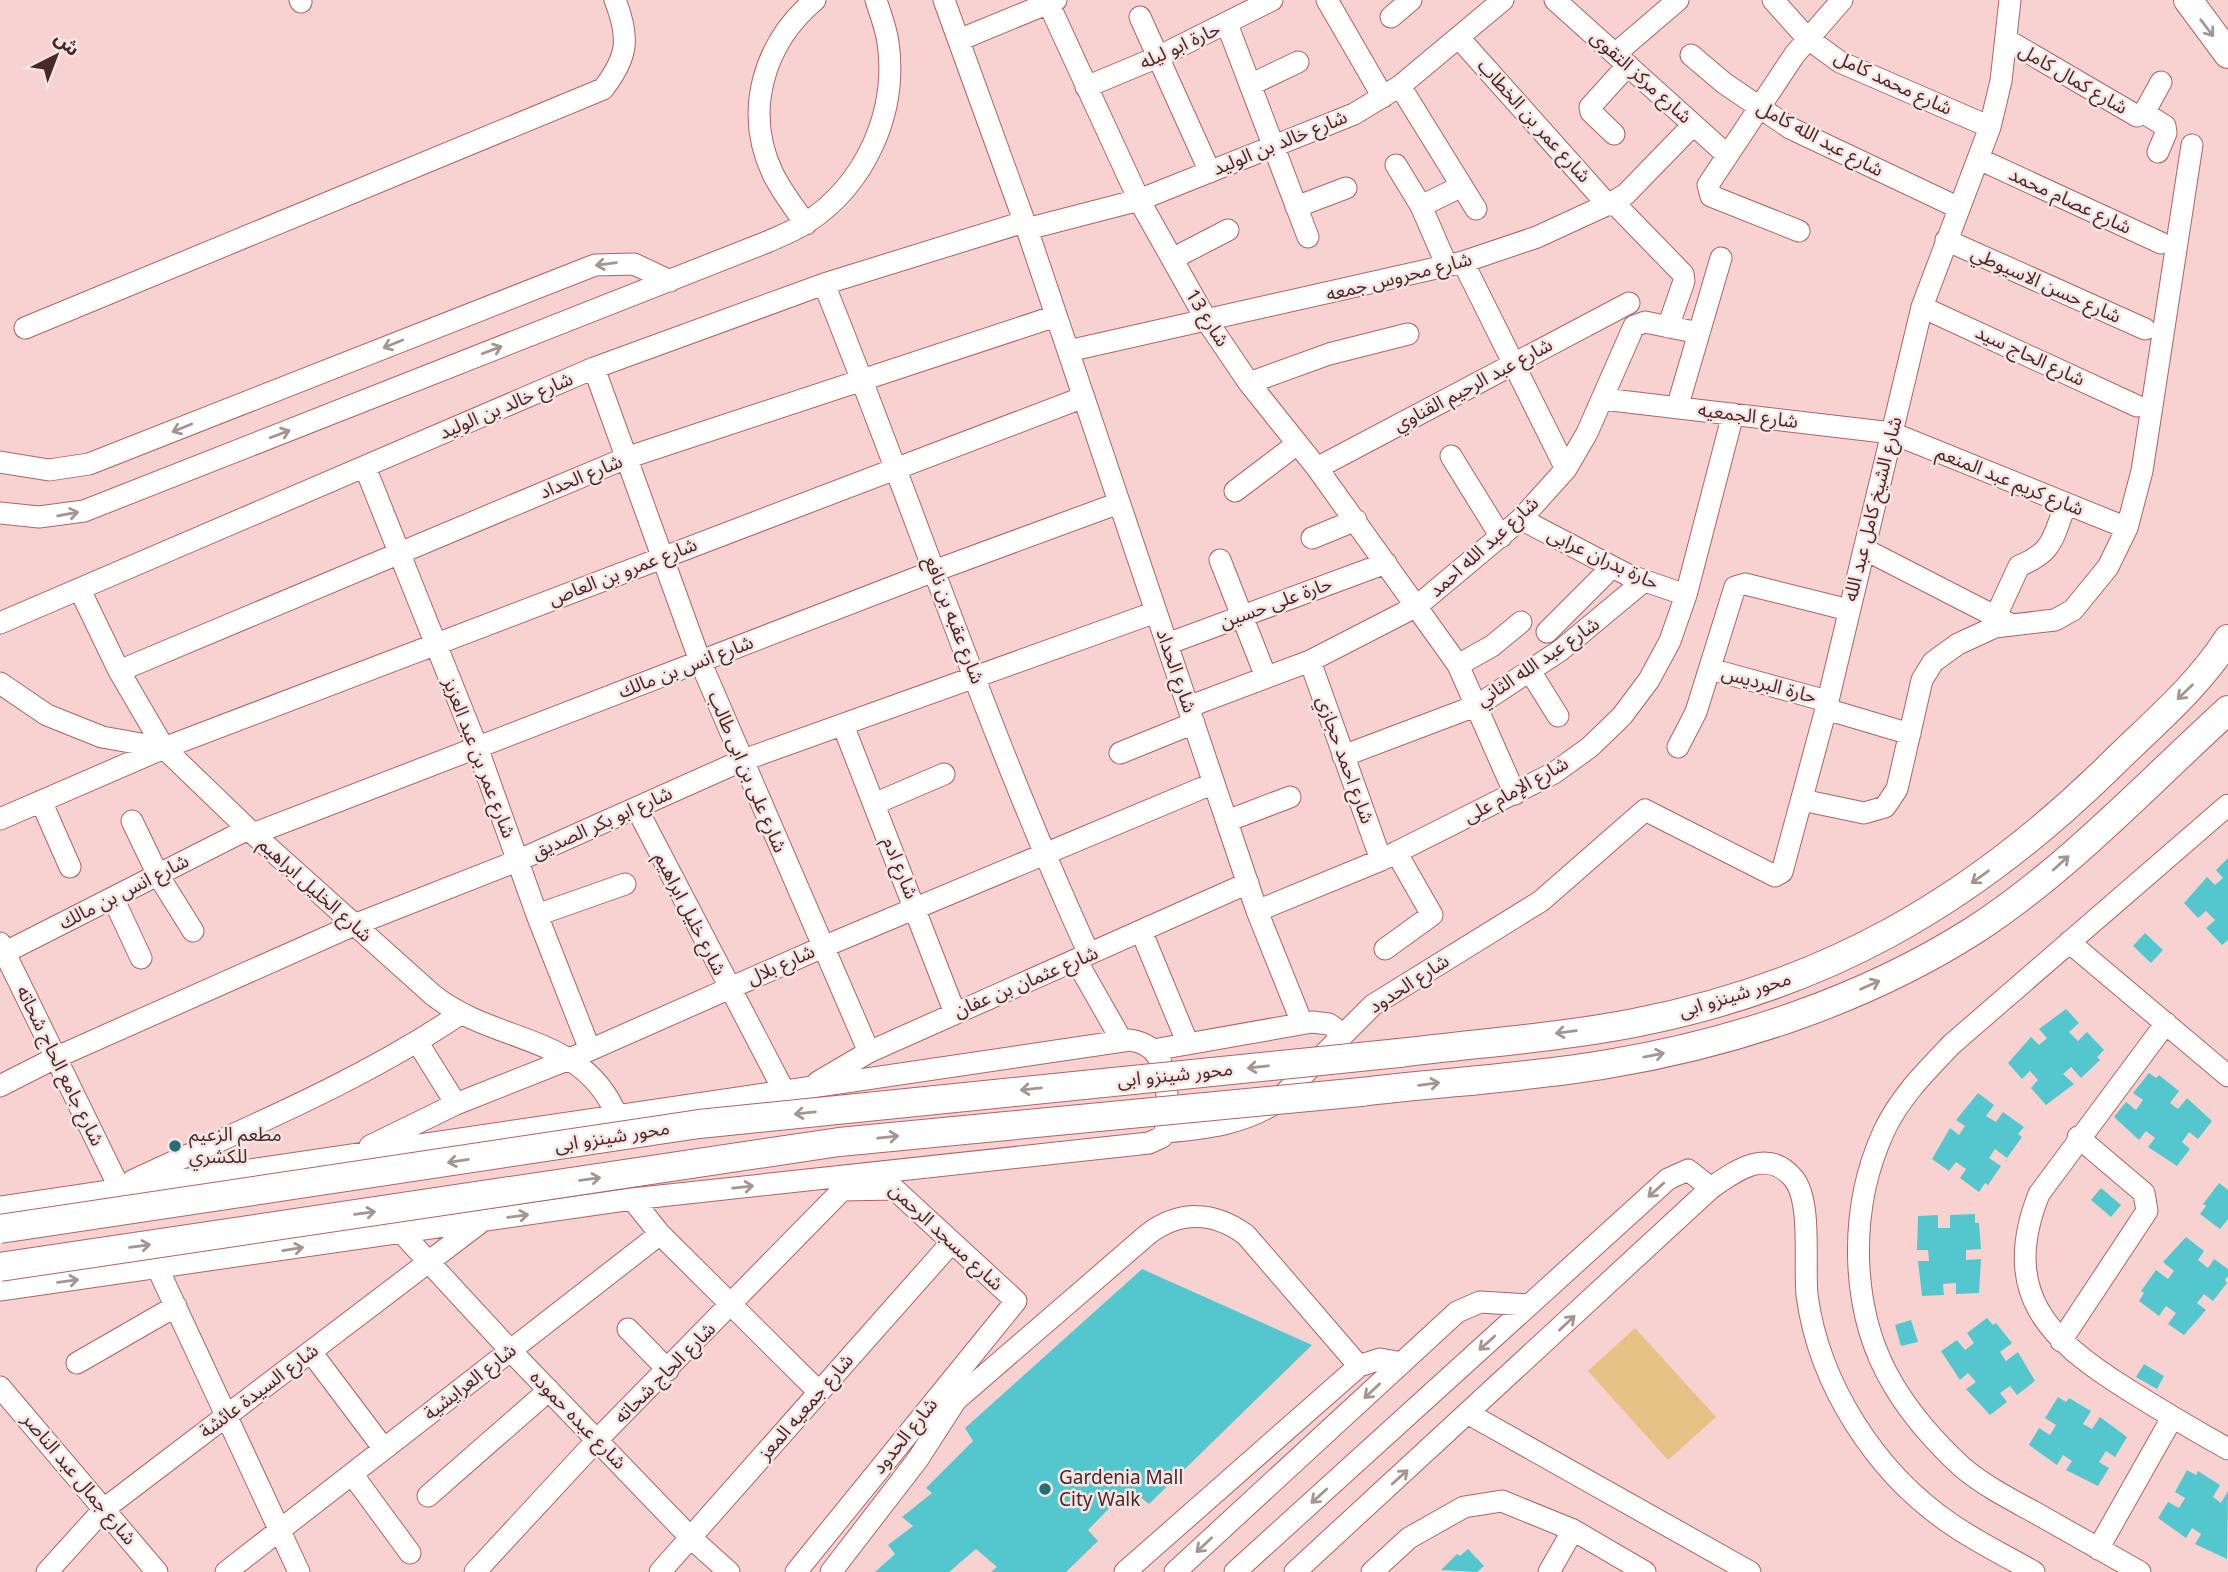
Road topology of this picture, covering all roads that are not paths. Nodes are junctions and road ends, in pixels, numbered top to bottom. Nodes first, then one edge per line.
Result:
1 (615, 0) edge
2 (815, 0) edge
3 (876, 0) edge
4 (944, 0) edge
5 (1272, 0) edge
6 (1327, 0) edge
7 (1411, 0) edge
8 (1503, 0) edge
9 (1555, 0) edge
10 (1678, 0) edge
11 (1773, 0) edge
12 (1842, 0) edge
13 (2010, 0) edge
14 (2188, 0) edge
15 (1050, 1) edge
16 (1140, 17) dead end
17 (1391, 18) dead end
18 (1227, 24) junction
19 (1460, 38) junction
20 (1807, 38) junction
21 (959, 40) junction
22 (2007, 40) junction
23 (2228, 54) edge
24 (1691, 55) dead end
25 (1158, 57) junction
26 (1622, 60) junction
27 (1298, 62) dead end
28 (2161, 82) dead end
29 (1250, 85) junction
30 (1086, 87) junction
31 (1391, 91) junction
32 (1758, 108) junction
33 (2144, 113) junction
34 (1693, 125) junction
35 (1990, 127) junction
36 (1614, 134) dead end
37 (2192, 145) dead end
38 (1273, 147) junction
39 (2158, 152) dead end
40 (1726, 154) junction
41 (1979, 159) junction
42 (1396, 165) dead end
43 (1210, 172) junction
44 (1462, 186) junction
45 (1346, 188) dead end
46 (1139, 200) junction
47 (1611, 204) junction
48 (1421, 206) junction
49 (1296, 207) junction
50 (1959, 208) junction
51 (1476, 209) dead end
52 (806, 224) junction
53 (1025, 225) junction
54 (1228, 230) dead end
55 (1799, 231) dead end
56 (1308, 237) dead end
57 (1947, 240) junction
58 (2161, 243) dead end
59 (1721, 258) dead end
60 (1172, 259) junction
61 (1455, 264) junction
62 (670, 281) junction
63 (824, 284) junction
64 (1629, 303) dead end
65 (1922, 307) junction
66 (1056, 316) junction
67 (1207, 321) junction
68 (1668, 327) junction
69 (25, 328) dead end
70 (2145, 329) dead end
71 (1699, 333) junction
72 (1408, 334) dead end
73 (1068, 351) junction
74 (1514, 364) junction
75 (594, 368) junction
76 (863, 380) junction
77 (1249, 383) junction
78 (1084, 397) junction
79 (1603, 399) junction
80 (2137, 406) dead end
81 (1677, 408) junction
82 (1733, 414) junction
83 (1892, 433) junction
84 (1297, 444) junction
85 (1451, 456) dead end
86 (626, 458) junction
87 (0, 462) edge
88 (365, 467) junction
89 (1317, 468) junction
90 (898, 469) junction
91 (1566, 469) junction
92 (1236, 491) dead end
93 (1119, 503) junction
94 (2066, 504) junction
95 (0, 513) edge
96 (1521, 519) junction
97 (1356, 520) junction
98 (2127, 528) junction
99 (1501, 537) junction
100 (1312, 538) dead end
101 (1864, 549) junction
102 (399, 552) junction
103 (662, 557) junction
104 (1220, 560) dead end
105 (1386, 562) junction
106 (1612, 567) junction
107 (934, 571) junction
108 (1644, 581) junction
109 (80, 590) junction
110 (1686, 595) junction
111 (1417, 606) junction
112 (1849, 610) junction
113 (1156, 612) junction
114 (1242, 615) junction
115 (2004, 620) junction
116 (1521, 622) dead end
117 (0, 623) edge
118 (1547, 632) dead end
119 (2228, 639) edge
120 (435, 643) junction
121 (1167, 644) junction
122 (700, 661) junction
123 (1310, 661) junction
124 (1458, 665) junction
125 (1710, 669) junction
126 (119, 671) junction
127 (1530, 671) junction
128 (975, 677) junction
129 (1266, 677) junction
130 (0, 683) edge
131 (1478, 705) junction
132 (1826, 705) junction
133 (2228, 710) edge
134 (1191, 715) junction
135 (1558, 716) dead end
136 (843, 725) junction
137 (1910, 734) junction
138 (477, 747) junction
139 (1678, 747) dead end
140 (164, 748) junction
141 (1120, 753) dead end
142 (1343, 756) junction
143 (741, 761) junction
144 (944, 774) dead end
145 (1214, 783) junction
146 (1515, 794) junction
147 (1290, 797) dead end
148 (1802, 800) junction
149 (41, 801) junction
150 (874, 804) junction
151 (2228, 805) edge
152 (637, 809) junction
153 (1645, 810) joint
154 (0, 819) edge
155 (132, 821) dead end
156 (1227, 821) junction
157 (251, 832) junction
158 (1044, 854) junction
159 (1388, 856) junction
160 (517, 860) junction
161 (70, 867) dead end
162 (158, 875) junction
163 (625, 884) dead end
164 (1248, 884) junction
165 (113, 898) junction
166 (915, 908) junction
167 (1257, 911) junction
168 (537, 915) junction
169 (354, 925) junction
170 (193, 931) dead end
171 (1142, 933) junction
172 (2069, 942) junction
173 (823, 947) junction
174 (1385, 949) dead end
175 (2, 950) edge
176 (1083, 957) junction
177 (141, 958) dead end
178 (728, 989) junction
179 (955, 1013) junction
180 (460, 1014) junction
181 (1302, 1023) junction
182 (2166, 1023) junction
183 (1343, 1034) junction
184 (1122, 1041) junction
185 (418, 1042) junction
186 (1188, 1044) junction
187 (1153, 1050) junction
188 (869, 1052) junction
189 (581, 1054) junction
190 (57, 1057) junction
191 (2228, 1076) edge
192 (0, 1086) edge
193 (808, 1087) junction
194 (784, 1091) junction
195 (456, 1104) junction
196 (617, 1116) junction
197 (1166, 1132) junction
198 (2078, 1138) junction
199 (351, 1155) junction
200 (867, 1174) junction
201 (119, 1188) junction
202 (1711, 1188) junction
203 (894, 1189) junction
204 (842, 1190) junction
205 (632, 1199) junction
206 (0, 1207) edge
207 (483, 1221) junction
208 (0, 1229) edge
209 (402, 1233) junction
210 (660, 1234) junction
211 (952, 1242) junction
212 (429, 1263) junction
213 (0, 1267) edge
214 (158, 1269) junction
215 (0, 1290) edge
216 (1016, 1301) joint
217 (1528, 1305) junction
218 (176, 1306) junction
219 (732, 1306) junction
220 (628, 1329) dead end
221 (2061, 1341) junction
222 (510, 1350) junction
223 (311, 1352) junction
224 (77, 1363) dead end
225 (1402, 1363) junction
226 (1359, 1366) junction
227 (668, 1370) junction
228 (0, 1387) edge
229 (549, 1390) junction
230 (819, 1392) junction
231 (228, 1414) junction
232 (1468, 1414) junction
233 (2172, 1418) junction
234 (598, 1439) junction
235 (384, 1449) junction
236 (2228, 1449) edge
237 (352, 1474) junction
238 (428, 1496) dead end
239 (104, 1509) junction
240 (1573, 1530) junction
241 (280, 1531) junction
242 (690, 1537) junction
243 (2098, 1549) junction
244 (411, 1553) dead end
245 (47, 1572) edge
246 (157, 1572) edge
247 (226, 1572) edge
248 (299, 1572) edge
249 (475, 1572) edge
250 (660, 1572) edge
251 (729, 1572) edge
252 (796, 1572) edge
253 (831, 1572) edge
254 (1125, 1572) edge
255 (1175, 1572) edge
256 (1235, 1572) edge
257 (1295, 1572) edge
258 (1372, 1572) edge
259 (1549, 1572) edge
260 (1645, 1572) edge
261 (1750, 1572) edge
262 (2034, 1572) edge
263 (2140, 1572) edge

1 - 69 street
2 - 52 street
3 - 52 street
4 - 21 street, شارع الحداد
5 - 18 street, حارة ابو ليله
6 - 31 street
7 - 17 street
8 - 19 street, شارع خالد بن الوليد
9 - 26 street, شارع مركز التقوى
10 - 26 street
11 - 20 street, شارع محمد كامل
12 - 20 street
13 - 22 street, شارع الشيخ كامل عبد الله
14 -> 23 main road
15 - 21 street
15 - 30 street, شارع 13
16 - 25 street
18 - 25 street, حارة ابو ليله
18 - 29 street
19 - 31 street, شارع خالد بن الوليد
19 - 47 street, شارع عمر بن الخطاب
20 - 32 street
20 - 35 street, شارع محمد كامل
21 - 53 street, شارع الحداد
22 - 33 street, شارع كمال كامل
22 - 35 street, شارع الشيخ كامل عبد الله
24 - 32 street, شارع عبد الله كامل
25 - 30 street, حارة ابو ليله
25 - 43 street
26 - 34 street, شارع مركز التقوى
26 - 36 street
27 - 29 street
28 - 33 street, شارع كمال كامل
29 - 38 street
30 - 46 street, شارع 13
31 - 38 street, شارع خالد بن الوليد
31 - 44 street
32 - 40 street
32 - 50 street, شارع عبد الله كامل
33 - 39 street
34 - 40 street, شارع مركز التقوى
34 - 47 street, شارع محروس جمعه
35 - 41 street, شارع الشيخ كامل عبد الله
37 - 98 street
38 - 43 street, شارع خالد بن الوليد
38 - 49 street
40 - 55 street
41 - 50 street, شارع الشيخ كامل عبد الله
41 - 58 street, شارع عصام محمد
42 - 48 street
43 - 46 street, شارع خالد بن الوليد
44 - 48 street
44 - 51 street
45 - 49 street
46 - 53 street, شارع خالد بن الوليد
46 - 60 street, شارع 13
47 - 61 street, شارع محروس جمعه
47 - 68 street, شارع عمر بن الخطاب
48 - 61 street
49 - 56 street
50 - 57 street, شارع الشيخ كامل عبد الله
52 - 62 street
53 - 63 street, شارع خالد بن الوليد
53 - 66 street, شارع الحداد
54 - 60 street
57 - 65 street, شارع الشيخ كامل عبد الله
57 - 70 street, شارع حسن الاسيوطي
59 - 71 street
60 - 67 street, شارع 13
61 - 67 street, شارع محروس جمعه
61 - 74 street
62 -> 87 street
95 -> 62 street
63 - 75 street, شارع خالد بن الوليد
63 - 76 street, شارع عقبه بن نافع
64 - 74 street, شارع عبد الرحيم القناوي
65 - 80 street, شارع الحاج سيد
65 - 83 street, شارع الشيخ كامل عبد الله
66 - 73 street, شارع الحداد
66 - 76 street, شارع الحداد
67 - 73 street, شارع محروس جمعه
67 - 77 street, شارع 13
68 - 71 street, شارع عبد الله احمد
68 - 79 street, شارع عبد الله احمد
71 - 81 street
72 - 77 street
73 - 78 street, شارع الحداد
74 - 89 street, شارع عبد الرحيم القناوي
74 - 91 street
75 - 86 street, شارع على بن ابى طالب
75 - 88 street, شارع خالد بن الوليد
76 - 86 street, شارع الحداد
76 - 90 street, شارع عقبه بن نافع
77 - 84 street, شارع 13
78 - 90 street, شارع عمرو بن العاص
78 - 93 street, شارع الحداد
79 - 81 street, شارع الجمعيه
79 - 91 street, شارع عبد الله احمد
81 - 82 street, شارع الجمعيه
82 - 83 street, شارع الجمعيه
82 - 110 street, شارع الإمام على
83 - 94 street, شارع كريم عبد المنعم
83 - 101 street, شارع الشيخ كامل عبد الله
84 - 89 street, شارع 13
84 - 92 street
85 - 99 street
86 - 102 street, شارع الحداد
86 - 103 street, شارع على بن ابى طالب
88 - 102 street, شارع عمر بن عبد العزيز
88 - 109 street, شارع خالد بن الوليد
89 - 97 street, شارع 13
90 - 103 street, شارع عمرو بن العاص
90 - 107 street, شارع عقبه بن نافع
91 - 96 street, شارع عبد الله احمد
93 - 107 street, شارع انس بن مالك
93 - 113 street, شارع الحداد
94 - 98 street, شارع كريم عبد المنعم
94 - 115 street
96 - 99 street, شارع عبد الله احمد
96 - 106 street, حارة بدران عرابى
97 - 100 street
97 - 105 street, شارع 13
98 - 115 street
99 - 111 street, شارع عبد الله احمد
101 - 112 street, شارع الشيخ كامل عبد الله
101 - 115 street
102 - 120 street, شارع عمر بن عبد العزيز
102 - 126 street, شارع الحداد
103 - 120 street, شارع عمرو بن العاص
103 - 122 street, شارع على بن ابى طالب
104 - 114 street
105 - 111 street, شارع 13
105 - 114 street, حارة على حسين
106 - 108 street, حارة بدران عرابى
106 - 118 street
107 - 122 street, شارع انس بن مالك
107 - 128 street, شارع عقبه بن نافع
108 - 110 street, حارة بدران عرابى
108 - 127 street, شارع عبد الله الثاني
109 - 117 street, شارع خالد بن الوليد
109 - 126 street, شارع الخليل ابراهيم
110 - 146 street, شارع الإمام على
111 - 123 street, شارع عبد الله احمد
111 - 124 street, شارع 13
112 - 125 street
112 - 132 street, شارع الشيخ كامل عبد الله
113 - 121 street, شارع الحداد
113 - 128 street, شارع ابو بكر الصديق
114 - 121 street, حارة على حسين
114 - 129 street
115 - 137 street
116 - 124 street
119 -> 208 main road, محور شينزو ابى, bridge
120 - 138 street, شارع عمر بن عبد العزيز
120 - 140 street, شارع عمرو بن العاص
121 - 134 street, شارع الحداد
122 - 138 street, شارع انس بن مالك
122 - 143 street, شارع على بن ابى طالب
123 - 129 street, شارع عبد الله احمد
123 - 142 street, شارع احمد حجازي
124 - 131 street, شارع 13
125 - 132 street, حارة البرديس
125 - 139 street
126 - 140 street, شارع الخليل ابراهيم
127 - 131 street, شارع عبد الله الثاني
127 - 135 street
128 - 136 street, شارع ابو بكر الصديق
128 - 158 street, شارع عقبه بن نافع
129 - 134 street, شارع عبد الله احمد
130 - 140 street
131 - 142 street, شارع عبد الله الثاني
131 - 146 street, شارع 13
132 - 137 street, حارة البرديس
132 - 148 street, شارع الشيخ كامل عبد الله
213 -> 133 main road, محور شينزو ابى, bridge
134 - 141 street, شارع عبد الله احمد
134 - 145 street, شارع الحداد
136 - 143 street, شارع ابو بكر الصديق
136 - 150 street, شارع ادم
137 - 148 street
138 - 157 street, شارع انس بن مالك
138 - 160 street, شارع عمر بن عبد العزيز
140 - 149 street, شارع عمرو بن العاص
140 - 157 street, شارع الخليل ابراهيم
142 - 159 street, شارع احمد حجازي
143 - 152 street, شارع ابو بكر الصديق
143 - 173 street, شارع على بن ابى طالب
144 - 150 street
145 - 156 street, شارع الحداد
145 - 158 street, شارع بلال
146 - 159 street, شارع الإمام على
147 - 156 street
148 - 153 street, شارع الشيخ كامل عبد الله
149 - 154 street, شارع عمرو بن العاص
149 - 161 street
150 - 166 street, شارع ادم
151 - 172 street
152 - 160 street, شارع ابو بكر الصديق
152 - 178 street, شارع خليل ابراهيم
153 - 183 street, شارع الحدود
155 - 162 street
156 - 164 street, شارع الحداد
157 - 162 street, شارع انس بن مالك
157 - 169 street, شارع الخليل ابراهيم
158 - 166 street, شارع بلال
158 - 176 street, شارع عقبه بن نافع
159 - 167 street, شارع الإمام على
159 - 174 street, شارع احمد حجازي
160 - 168 street, شارع عمر بن عبد العزيز
160 - 169 street, شارع ابو بكر الصديق
162 - 165 street, شارع انس بن مالك
162 - 170 street
163 - 168 street
164 - 167 street, شارع الحداد
164 - 171 street, شارع عثمان بن عفان
165 - 175 street, شارع انس بن مالك
165 - 177 street
166 - 173 street, شارع بلال
166 - 179 street, شارع ادم
167 - 181 street, شارع الحداد
168 - 189 street, شارع عمر بن عبد العزيز
169 - 180 street, شارع الخليل ابراهيم
169 - 190 street, شارع ابو بكر الصديق
171 - 176 street, شارع عثمان بن عفان
171 - 186 street
172 - 182 street
172 - 243 street
173 - 178 street, شارع بلال
173 - 188 street, شارع على بن ابى طالب
175 - 190 street, شارع جامع الحاج شحاته
176 - 179 street, شارع عثمان بن عفان
176 - 184 street, شارع عقبه بن نافع
178 - 189 street, شارع بلال
178 - 194 street, شارع خليل ابراهيم
179 - 188 street, شارع عثمان بن عفان
180 - 185 street
180 - 189 street, شارع الخليل ابراهيم
181 - 183 street
181 - 186 street
182 - 191 street
182 - 198 street
183 - 197 street, شارع الحدود
184 - 187 street
184 - 193 street
185 - 195 street
185 - 201 street
186 - 187 street
187 - 197 street
188 - 193 street, شارع عثمان بن عفان
189 - 195 street, شارع بلال
189 - 196 street, شارع الخليل ابراهيم
190 - 192 street, شارع ابو بكر الصديق
190 - 201 street, شارع جامع الحاج شحاته
193 - 194 street
194 - 196 street
195 - 199 street, شارع بلال
196 - 199 street
197 - 200 street, شارع الحدود
198 - 221 street
198 - 221 street
199 - 201 street
200 - 203 street, شارع مسجد الرحمن
200 - 204 street, شارع الحاج شحاته
205 -> 200 street, شارع الحدود
201 - 206 street
202 -> 217 street
232 -> 202 street
202 - 262 street
203 - 204 street
203 - 211 street, شارع مسجد الرحمن
204 - 219 street, شارع الحاج شحاته
207 -> 205 street, شارع الحدود
205 - 210 street
207 - 209 street, شارع الحدود
207 - 212 street, شارع السيدة عائشة
209 - 212 street, شارع عبده حموده
214 -> 209 street, شارع الحدود
210 - 219 street
210 - 222 street, شارع العرايشية
211 - 216 street, شارع مسجد الرحمن
211 - 230 street, شارع جمعيه المعز
212 - 222 street, شارع عبده حموده
212 - 223 street, شارع السيدة عائشة
215 -> 214 street, شارع الحدود
214 - 218 street
216 - 252 street, شارع الحدود
217 - 225 street
217 -> 256 street
218 - 224 street
218 - 231 street
219 - 227 street, شارع الحاج شحاته
219 - 230 street
220 - 227 street
221 - 233 street
222 - 229 street, شارع عبده حموده
222 - 235 street, شارع العرايشية
223 - 231 street, شارع السيدة عائشة
223 - 235 street
225 - 226 street
225 -> 255 street
226 - 253 street
226 - 254 street
227 - 234 street, شارع الحاج شحاته
228 - 239 street, شارع جمال عبد الناصر
229 - 234 street, شارع عبده حموده
229 - 238 street
230 - 242 street, شارع جمعيه المعز
231 - 239 street, شارع السيدة عائشة
231 - 241 street
257 -> 232 street
232 - 261 street
233 - 236 street
233 - 243 street
234 - 242 street, شارع عبده حموده
234 - 249 street, شارع الحاج شحاته
235 - 237 street, شارع العرايشية
237 - 241 street, شارع العرايشية
237 - 244 street
239 - 245 street, شارع السيدة عائشة
239 - 246 street, شارع جمال عبد الناصر
240 - 258 street
240 - 259 street
240 - 260 street
241 - 247 street, شارع العرايشية
241 - 248 street
242 - 250 street, شارع جمعيه المعز
242 - 251 street, شارع عبده حموده
243 - 263 street

